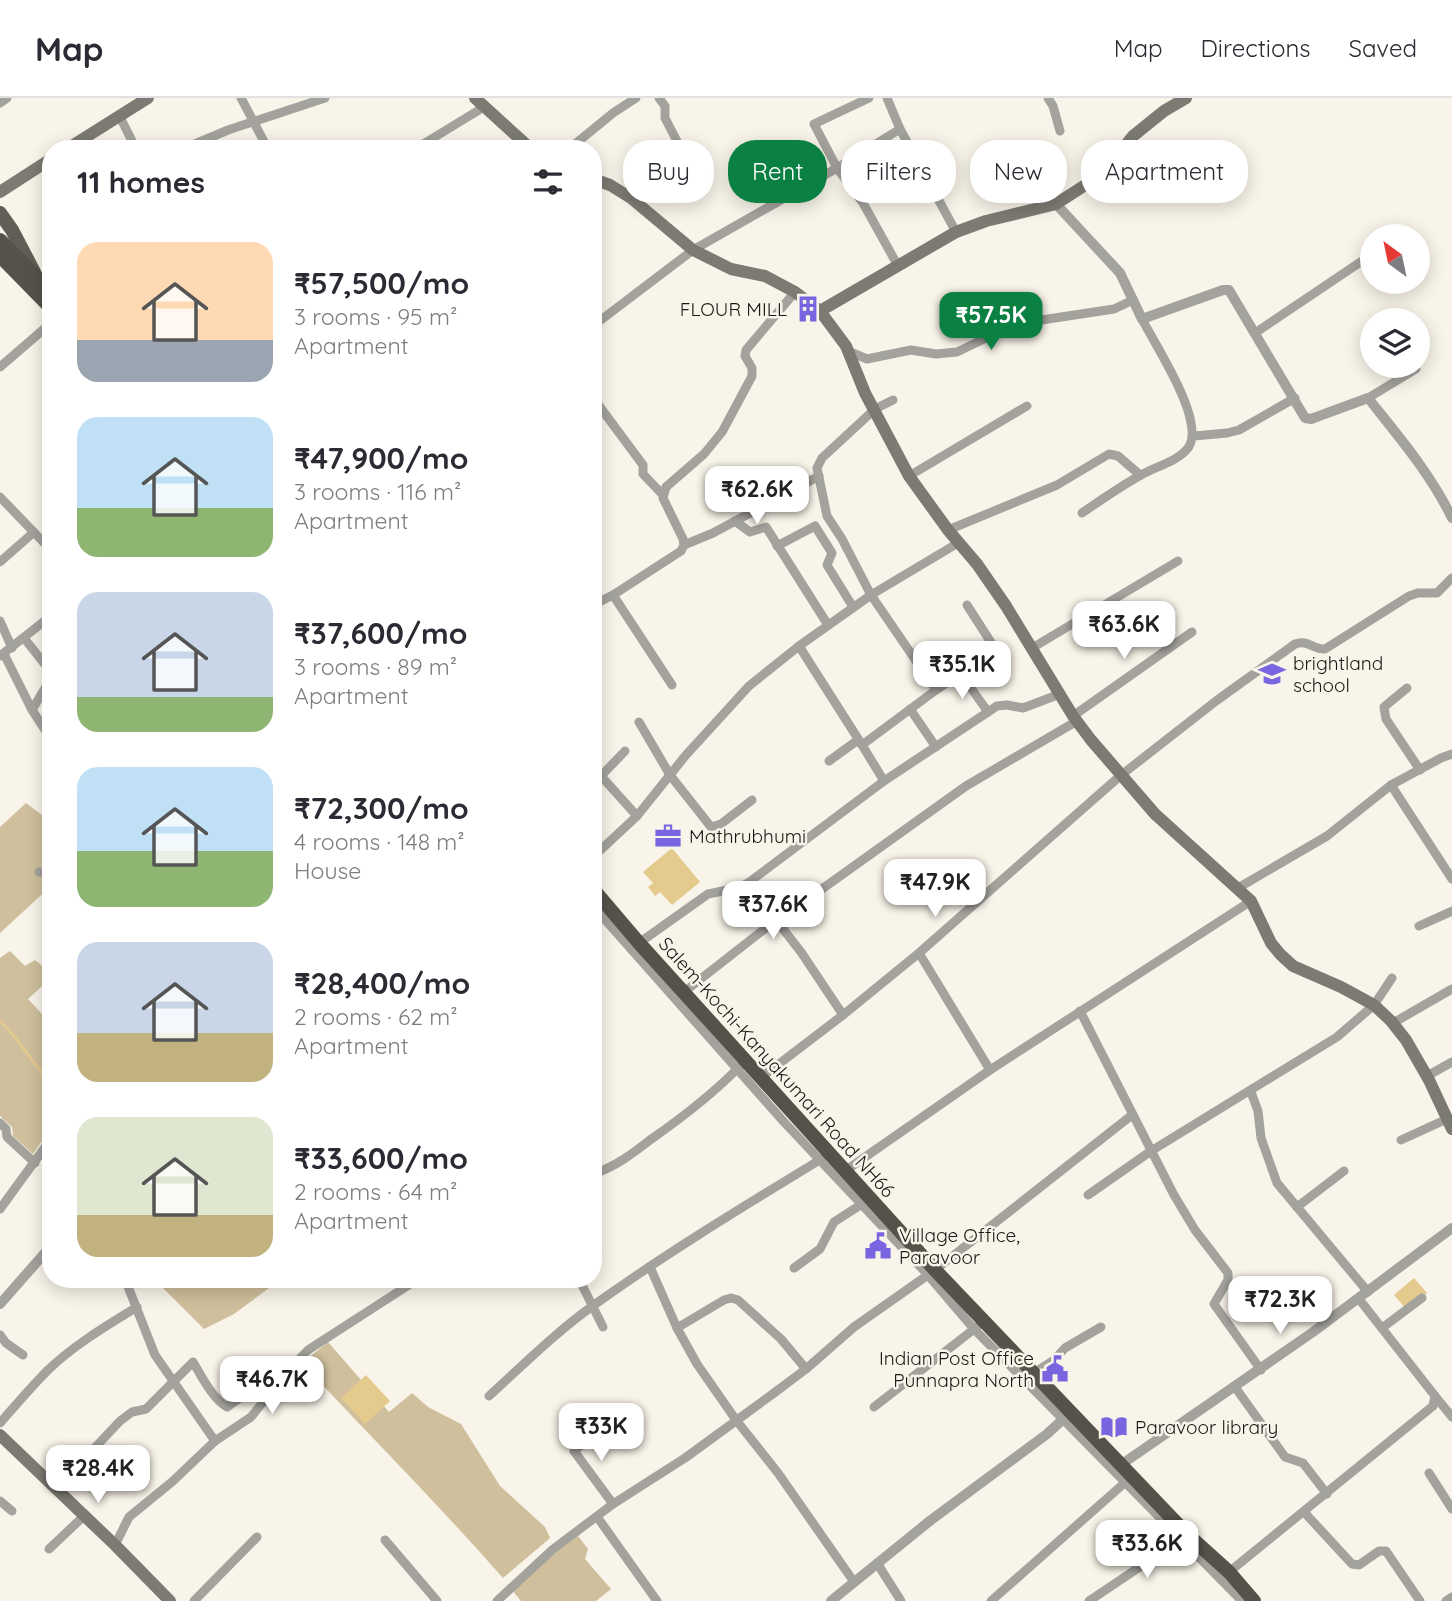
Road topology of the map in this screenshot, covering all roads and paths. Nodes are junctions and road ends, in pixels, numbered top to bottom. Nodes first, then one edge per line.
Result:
1 (7, 98) edge
2 (148, 98) edge
3 (241, 98) edge
4 (325, 98) edge
5 (636, 98) edge
6 (659, 98) edge
7 (869, 98) edge
8 (1048, 98) edge
9 (1186, 98) edge
10 (889, 99) edge
11 (480, 102) edge
12 (0, 103) edge
13 (119, 115) junction
14 (255, 123) junction
15 (900, 129) junction
16 (1060, 131) dead end
17 (81, 140) edge
18 (132, 140) edge
19 (204, 140) edge
20 (264, 140) edge
21 (427, 140) edge
22 (521, 140) edge
23 (580, 140) edge
24 (676, 140) edge
25 (42, 165) edge
26 (837, 168) junction
27 (602, 185) edge
28 (0, 192) edge
29 (1056, 204) junction
30 (0, 213) edge
31 (956, 232) junction
32 (0, 240) edge
33 (693, 250) junction
34 (0, 256) edge
35 (1360, 262) edge
36 (898, 266) junction
37 (34, 273) junction
38 (42, 281) edge
39 (795, 292) junction
40 (42, 298) edge
41 (1133, 300) junction
42 (820, 311) junction
43 (602, 319) edge
44 (1142, 319) junction
45 (42, 331) edge
46 (1255, 333) junction
47 (848, 351) junction
48 (0, 367) edge
49 (1401, 378) edge
50 (1295, 398) junction
51 (1368, 398) junction
52 (893, 400) dead end
53 (1027, 406) dead end
54 (875, 409) junction
55 (602, 411) edge
56 (1194, 436) junction
57 (1140, 475) junction
58 (819, 476) junction
59 (909, 476) junction
60 (663, 495) junction
61 (0, 497) edge
62 (1082, 513) dead end
63 (1452, 518) edge
64 (735, 521) junction
65 (948, 530) junction
66 (34, 532) junction
67 (42, 540) edge
68 (958, 543) junction
69 (684, 545) junction
70 (777, 546) junction
71 (1178, 561) dead end
72 (0, 562) edge
73 (1452, 578) edge
74 (612, 595) junction
75 (871, 595) junction
76 (602, 600) edge
77 (967, 605) dead end
78 (853, 607) junction
79 (0, 621) edge
80 (42, 623) edge
81 (828, 625) junction
82 (1192, 632) dead end
83 (24, 638) junction
84 (799, 646) junction
85 (1032, 648) junction
86 (5, 653) edge
87 (42, 661) edge
88 (961, 674) junction
89 (671, 685) dead end
90 (1407, 688) dead end
91 (936, 691) junction
92 (42, 693) edge
93 (1060, 694) junction
94 (910, 709) junction
95 (32, 710) junction
96 (988, 712) junction
97 (1075, 718) junction
98 (639, 722) dead end
99 (42, 725) edge
100 (860, 743) junction
101 (936, 747) junction
102 (625, 751) dead end
103 (1452, 754) edge
104 (829, 761) dead end
105 (1420, 770) junction
106 (602, 775) edge
107 (670, 775) junction
108 (1120, 776) junction
109 (602, 777) edge
110 (884, 781) junction
111 (1391, 786) junction
112 (752, 800) dead end
113 (637, 816) junction
114 (602, 849) edge
115 (39, 872) dead end
116 (42, 872) edge
117 (1452, 879) edge
118 (748, 883) junction
119 (1238, 888) junction
120 (602, 900) edge
121 (1251, 901) junction
122 (1452, 911) edge
123 (602, 916) edge
124 (776, 919) junction
125 (1419, 926) dead end
126 (639, 943) junction
127 (919, 953) junction
128 (1392, 978) dead end
129 (1452, 989) edge
130 (684, 992) junction
131 (1374, 1005) junction
132 (1080, 1011) junction
133 (843, 1015) junction
134 (1393, 1023) junction
135 (1452, 1062) edge
136 (741, 1065) junction
137 (990, 1070) junction
138 (1427, 1076) junction
139 (762, 1077) junction
140 (1251, 1092) junction
141 (1132, 1115) junction
142 (0, 1123) edge
143 (1450, 1124) edge
144 (1401, 1140) dead end
145 (1152, 1151) junction
146 (42, 1152) edge
147 (824, 1157) junction
148 (34, 1163) junction
149 (602, 1171) edge
150 (845, 1171) junction
151 (1344, 1171) dead end
152 (1088, 1195) dead end
153 (866, 1202) junction
154 (1297, 1207) junction
155 (0, 1209) edge
156 (1452, 1228) edge
157 (42, 1256) edge
158 (650, 1267) junction
159 (794, 1268) dead end
160 (932, 1273) junction
161 (129, 1288) edge
162 (404, 1288) edge
163 (584, 1288) edge
164 (1363, 1296) junction
165 (1422, 1298) dead end
166 (0, 1304) edge
167 (593, 1306) junction
168 (137, 1307) junction
169 (978, 1325) junction
170 (603, 1327) dead end
171 (1101, 1327) dead end
172 (677, 1328) junction
173 (1382, 1328) junction
174 (0, 1335) edge
175 (23, 1355) dead end
176 (806, 1369) junction
177 (1261, 1370) junction
178 (1034, 1373) junction
179 (285, 1374) junction
180 (173, 1383) junction
181 (1235, 1387) junction
182 (489, 1396) dead end
183 (1435, 1396) junction
184 (874, 1406) dead end
185 (1068, 1415) junction
186 (1452, 1417) edge
187 (736, 1420) junction
188 (0, 1423) edge
189 (607, 1425) dead end
190 (0, 1435) edge
191 (215, 1441) junction
192 (1122, 1464) junction
193 (1429, 1473) dead end
194 (1129, 1479) junction
195 (57, 1488) junction
196 (1327, 1494) junction
197 (0, 1501) edge
198 (613, 1504) junction
199 (1452, 1509) edge
200 (12, 1511) dead end
201 (1304, 1511) junction
202 (85, 1515) junction
203 (598, 1518) junction
204 (257, 1537) dead end
205 (1184, 1537) junction
206 (385, 1540) dead end
207 (116, 1545) junction
208 (49, 1549) dead end
209 (877, 1563) junction
210 (1229, 1572) junction
211 (854, 1582) junction
212 (1452, 1597) edge
213 (170, 1601) edge
214 (194, 1601) edge
215 (437, 1601) edge
216 (497, 1601) edge
217 (657, 1601) edge
218 (831, 1601) edge
219 (901, 1601) edge
220 (991, 1601) edge
221 (1089, 1601) edge
222 (1242, 1601) edge
223 (1254, 1601) edge
224 (1420, 1601) edge
225 (1446, 1601) edge

1 - 12 street
2 - 13 main road
3 - 14 street
4 - 14 street
5 - 23 street
6 - 24 street
7 - 26 street
8 - 16 street
9 - 29 main road
10 - 15 street
11 - 21 street
11 - 22 main road
13 - 17 main road
13 - 18 street
14 - 19 street
14 - 20 street
15 - 26 street
15 - 31 street
25 - 28 main road
26 - 33 street
26 - 36 street
27 - 33 main road
29 - 31 main road
29 - 41 street
30 - 37 main road
31 - 36 main road
32 - 37 highway
33 - 39 main road
33 - 43 street
34 - 40 highway
35 - 46 street
36 - 42 main road
37 - 38 highway
39 - 42 main road
39 - 60 street
41 - 44 street
41 - 47 street
42 - 47 main road
44 - 46 street
44 - 56 street
45 - 48 street
46 - 50 street
47 - 54 main road
49 - 51 street
50 - 51 street
50 - 56 street
51 - 63 street
52 - 54 street
53 - 59 street
54 - 58 street
54 - 59 main road
55 - 60 street
56 - 57 street
57 - 62 street
57 - 65 street
58 - 64 street
58 - 75 street
59 - 65 main road
60 - 69 street
61 - 66 street
64 - 69 street
64 - 70 street
65 - 68 main road
66 - 67 street
66 - 72 street
68 - 75 street
68 - 85 main road
69 - 74 street
70 - 78 street
70 - 81 street
71 - 85 street
73 - 108 street
74 - 76 street
74 - 89 street
75 - 78 street
75 - 91 street
77 - 88 street
78 - 81 street
79 - 86 street
80 - 83 street
81 - 84 street
82 - 97 street
83 - 86 street
83 - 87 street
84 - 100 street
84 - 107 street
85 - 93 main road
86 - 95 street
88 - 91 street
88 - 96 street
90 - 105 street
91 - 94 street
92 - 95 street
93 - 96 street
93 - 97 main road
94 - 100 street
94 - 101 street
95 - 99 street
96 - 101 street
97 - 108 main road
97 - 124 street
98 - 107 street
100 - 104 street
100 - 110 street
101 - 110 street
102 - 106 street
103 - 105 street
105 - 111 street
107 - 112 street
107 - 113 street
108 - 119 main road
108 - 127 street
109 - 113 street
110 - 118 street
111 - 117 street
111 - 119 street
113 - 114 street
115 - 116 street
118 - 124 street
118 - 126 street
119 - 121 main road
120 - 126 highway, Salem-Kochi-Kanyakumari Road NH66
121 - 131 main road
121 - 132 street
122 - 125 street
123 - 136 street
124 - 130 street
124 - 133 street
126 - 130 highway, Salem-Kochi-Kanyakumari Road NH66
127 - 133 street
127 - 137 street
128 - 131 street
129 - 134 street
130 - 136 highway, Salem-Kochi-Kanyakumari Road NH66
131 - 134 main road
131 - 140 street
132 - 137 street
132 - 141 street
133 - 139 street
134 - 138 main road
135 - 138 street
136 - 139 highway, Salem-Kochi-Kanyakumari Road NH66
136 - 147 street
136 - 149 street
137 - 150 street
138 - 143 main road
139 - 147 highway, Salem-Kochi-Kanyakumari Road NH66
140 - 145 street
140 - 154 street
141 - 145 street
141 - 160 street
142 - 148 street
143 - 144 street
145 - 152 street
145 - 177 street
146 - 148 street
147 - 150 highway, Salem-Kochi-Kanyakumari Road NH66
147 - 153 street
147 - 158 street
148 - 155 street
150 - 153 highway, Salem-Kochi-Kanyakumari Road NH66
151 - 154 street
153 - 159 street
153 - 160 highway, Salem-Kochi-Kanyakumari Road NH66
154 - 164 street
156 - 164 street
157 - 166 street
158 - 167 street
158 - 172 street
160 - 169 highway, Salem-Kochi-Kanyakumari Road NH66
160 - 176 street
161 - 168 street
162 - 179 street
163 - 167 street
164 - 173 street
164 - 177 street
165 - 173 street
167 - 170 street
167 - 182 street
168 - 180 street
168 - 188 street
169 - 178 highway, Salem-Kochi-Kanyakumari Road NH66
169 - 184 street
169 - 185 street
171 - 178 street
172 - 176 street
172 - 187 street
173 - 183 street
174 - 175 street
176 - 187 street
177 - 181 street
178 - 185 highway, Salem-Kochi-Kanyakumari Road NH66
179 - 180 street
179 - 191 street
180 - 191 street
180 - 195 street
181 - 192 street
181 - 196 street
183 - 186 street
183 - 196 street
185 - 192 highway, Salem-Kochi-Kanyakumari Road NH66
185 - 194 street
185 - 209 street
187 - 198 street
187 - 211 street
189 - 198 street
190 - 195 main road
191 - 207 street
192 - 194 highway, Salem-Kochi-Kanyakumari Road NH66
193 - 199 street
194 - 205 highway, Salem-Kochi-Kanyakumari Road NH66
194 - 220 street
195 - 202 main road
196 - 201 street
197 - 200 street
198 - 203 street
201 - 210 street
201 - 224 street
202 - 207 main road
202 - 208 street
203 - 216 street
203 - 217 street
204 - 214 street
205 - 210 highway, Salem-Kochi-Kanyakumari Road NH66
205 - 221 street
205 - 222 street
206 - 215 street
207 - 213 main road
209 - 211 street
209 - 219 street
210 - 223 highway, Salem-Kochi-Kanyakumari Road NH66
211 - 218 street
212 - 225 street

